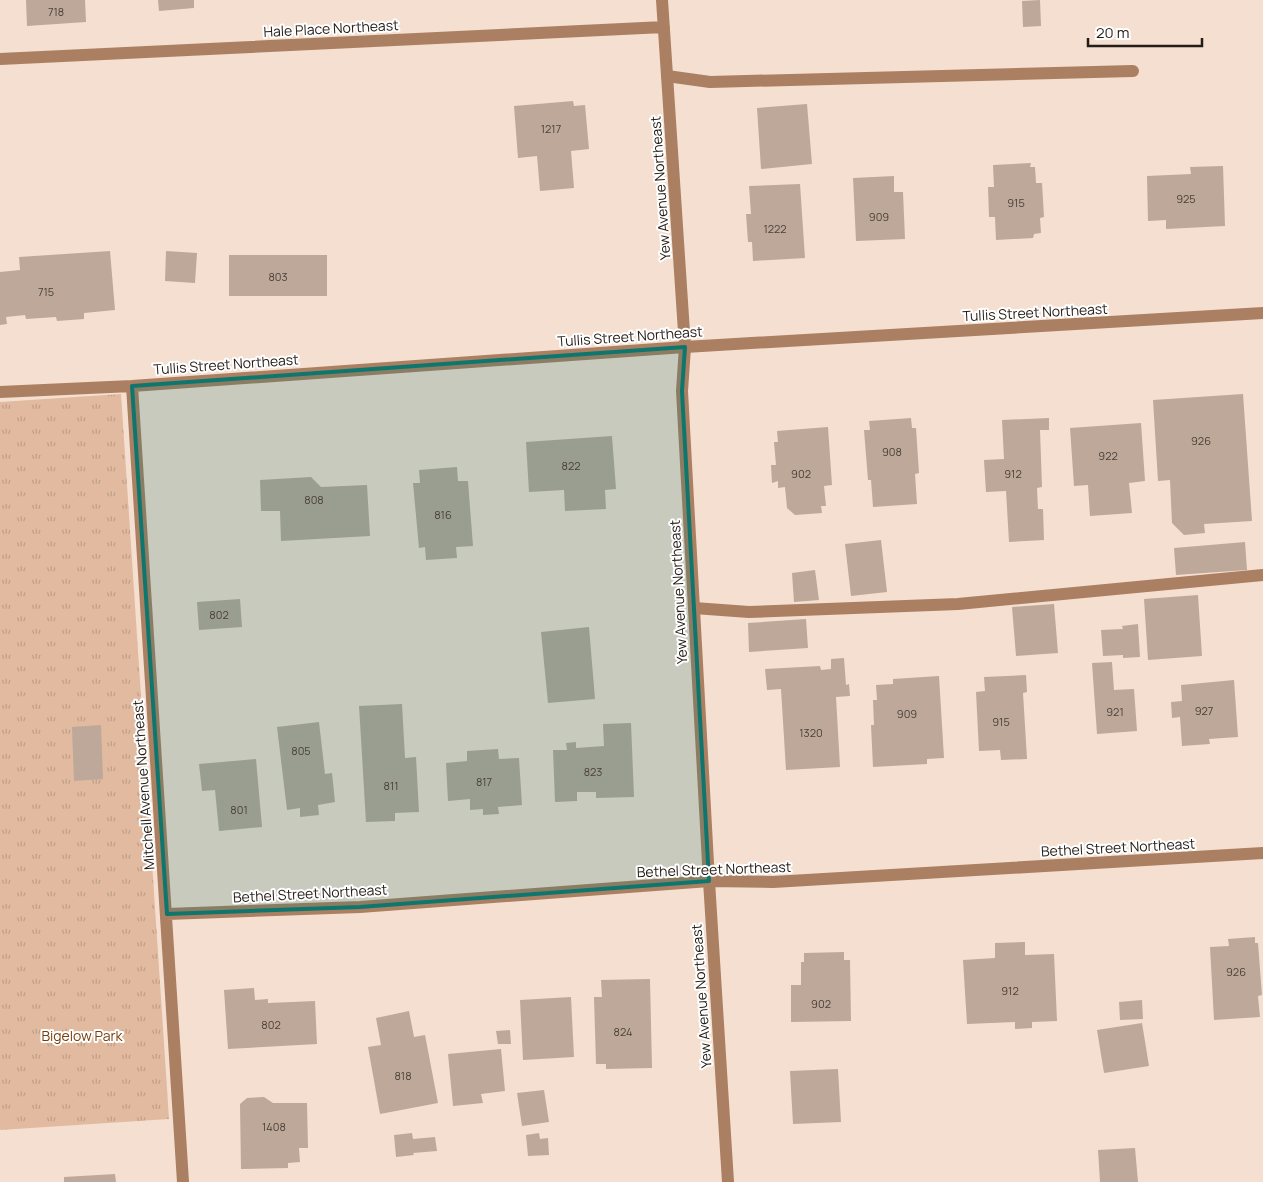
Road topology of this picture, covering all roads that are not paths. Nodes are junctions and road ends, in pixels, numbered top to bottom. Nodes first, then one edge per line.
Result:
1 (662, 0) edge
2 (664, 27) junction
3 (0, 59) edge
4 (1134, 71) dead end
5 (667, 76) junction
6 (1263, 314) edge
7 (685, 347) junction
8 (132, 386) junction
9 (0, 392) edge
10 (1263, 575) edge
11 (694, 608) junction
12 (1263, 853) edge
13 (709, 881) junction
14 (166, 914) junction
15 (183, 1182) edge
16 (728, 1182) edge

1 - 2 street, Yew Avenue Northeast
2 - 3 street, Hale Place Northeast
2 - 5 street, Yew Avenue Northeast
4 - 5 street
5 - 7 street, Yew Avenue Northeast
6 - 7 street, Tullis Street Northeast
7 - 8 street, Tullis Street Northeast
7 - 11 street, Yew Avenue Northeast
8 - 9 street, Tullis Street Northeast
8 - 14 street, Mitchell Avenue Northeast
10 - 11 street
11 - 13 street, Yew Avenue Northeast
12 - 13 street, Bethel Street Northeast
13 - 14 street, Bethel Street Northeast
13 - 16 street, Yew Avenue Northeast
14 - 15 street, Mitchell Avenue Northeast

